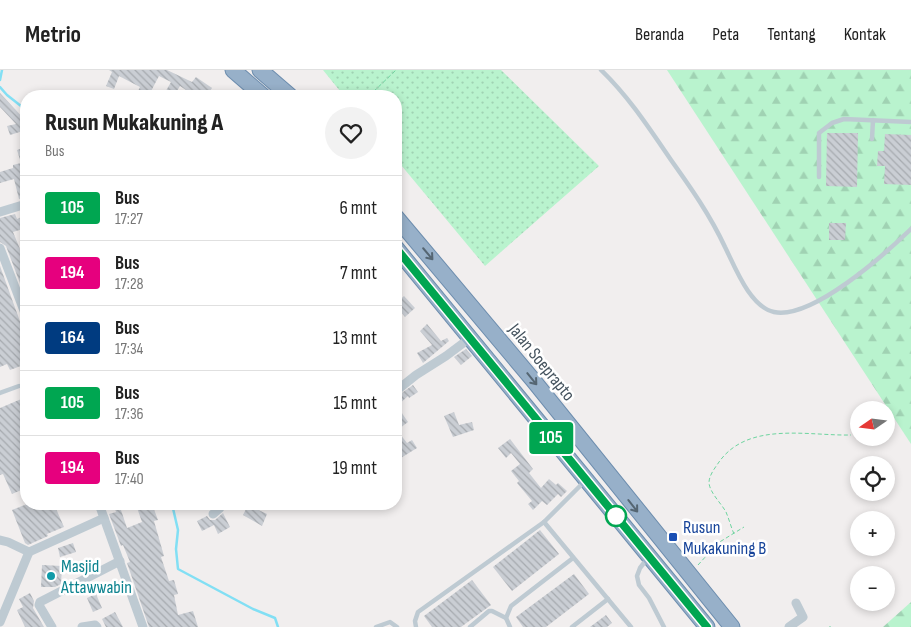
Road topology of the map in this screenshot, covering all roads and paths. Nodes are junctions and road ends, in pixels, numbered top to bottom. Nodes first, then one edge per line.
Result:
1 (233, 70) edge
2 (260, 70) edge
3 (396, 70) edge
4 (601, 70) edge
5 (256, 90) edge
6 (283, 90) edge
7 (375, 90) edge
8 (873, 120) junction
9 (911, 122) edge
10 (872, 139) dead end
11 (819, 177) dead end
12 (20, 206) edge
13 (0, 212) edge
14 (402, 224) edge
15 (911, 229) edge
16 (0, 248) edge
17 (402, 255) edge
18 (20, 300) edge
19 (470, 338) junction
20 (19, 386) dead end
21 (402, 386) edge
22 (0, 393) edge
23 (850, 435) edge
24 (586, 480) junction
25 (101, 510) edge
26 (218, 510) edge
27 (213, 514) dead end
28 (104, 518) junction
29 (544, 522) junction
30 (744, 527) dead end
31 (734, 534) junction
32 (0, 540) edge
33 (29, 552) junction
34 (649, 556) junction
35 (573, 558) junction
36 (120, 560) junction
37 (689, 574) junction
38 (608, 599) junction
39 (796, 603) dead end
40 (506, 618) junction
41 (0, 622) edge
42 (52, 627) edge
43 (82, 627) edge
44 (97, 627) edge
45 (143, 627) edge
46 (376, 627) edge
47 (397, 627) edge
48 (416, 627) edge
49 (470, 627) edge
50 (510, 627) edge
51 (572, 627) edge
52 (631, 627) edge
53 (664, 627) edge
54 (707, 627) edge
55 (732, 627) edge
56 (789, 627) edge

1 - 5 highway
2 - 6 highway
3 - 7 path
4 - 15 lane
8 - 9 lane
8 - 10 lane
8 - 11 lane
12 - 13 street
14 -> 37 highway, Jalan Soeprapto
16 - 18 street
17 - 19 highway
19 - 21 street
19 - 24 highway
20 - 22 lane
23 - 31 path
24 - 29 lane
24 - 34 highway
25 - 28 street
26 - 27 street
28 - 33 street
28 - 36 street
29 - 35 lane
29 - 48 lane
30 - 31 path
31 - 37 path
32 - 33 street
33 - 41 street
34 - 53 lane
34 - 54 highway
35 - 38 lane
35 - 40 lane
36 - 42 street
36 - 45 street
37 - 55 highway, Jalan Soeprapto
38 - 51 lane
38 - 52 lane
39 - 56 street
40 - 49 lane
40 - 50 lane
43 - 44 street
46 - 47 lane

